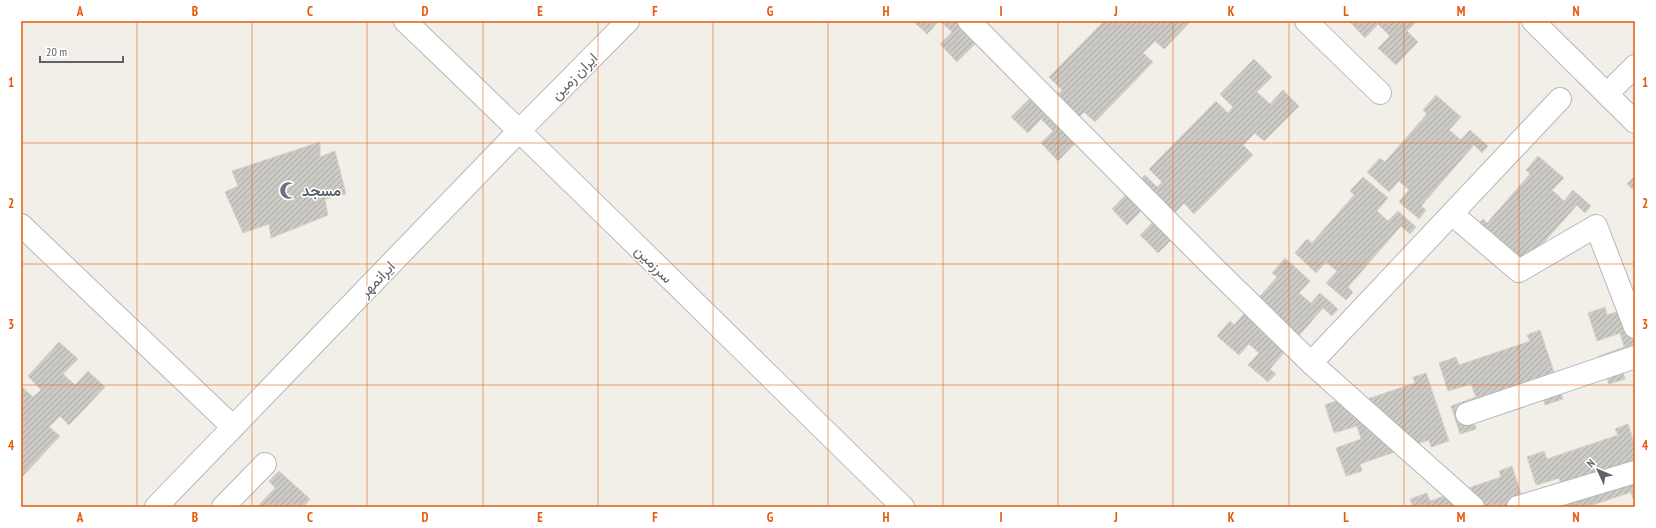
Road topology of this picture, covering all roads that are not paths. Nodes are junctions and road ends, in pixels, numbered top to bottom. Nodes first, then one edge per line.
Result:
1 (405, 21) edge
2 (628, 21) edge
3 (969, 21) edge
4 (1306, 21) edge
5 (1533, 21) edge
6 (1635, 66) edge
7 (1380, 93) dead end
8 (1607, 94) junction
9 (1560, 99) dead end
10 (1635, 122) edge
11 (520, 130) junction
12 (1452, 214) junction
13 (21, 225) edge
14 (1635, 327) edge
15 (1635, 357) edge
16 (1311, 363) junction
17 (1467, 414) dead end
18 (233, 427) junction
19 (265, 464) dead end
20 (1635, 472) edge
21 (156, 507) edge
22 (224, 507) edge
23 (903, 507) edge
24 (1474, 507) edge
25 (1518, 507) edge

1 - 11 street, سرزمین
2 - 11 street, ایران زمین
3 - 16 street
4 - 7 street
5 - 8 street
6 - 8 street
8 - 10 street
9 - 12 street
11 - 18 street, ایرانمهر
11 - 23 street, سرزمین
12 - 14 street
12 - 16 street
13 - 18 street
15 - 17 street
16 - 24 street
18 - 21 street, ایرانمهر
19 - 22 street
20 - 25 street

